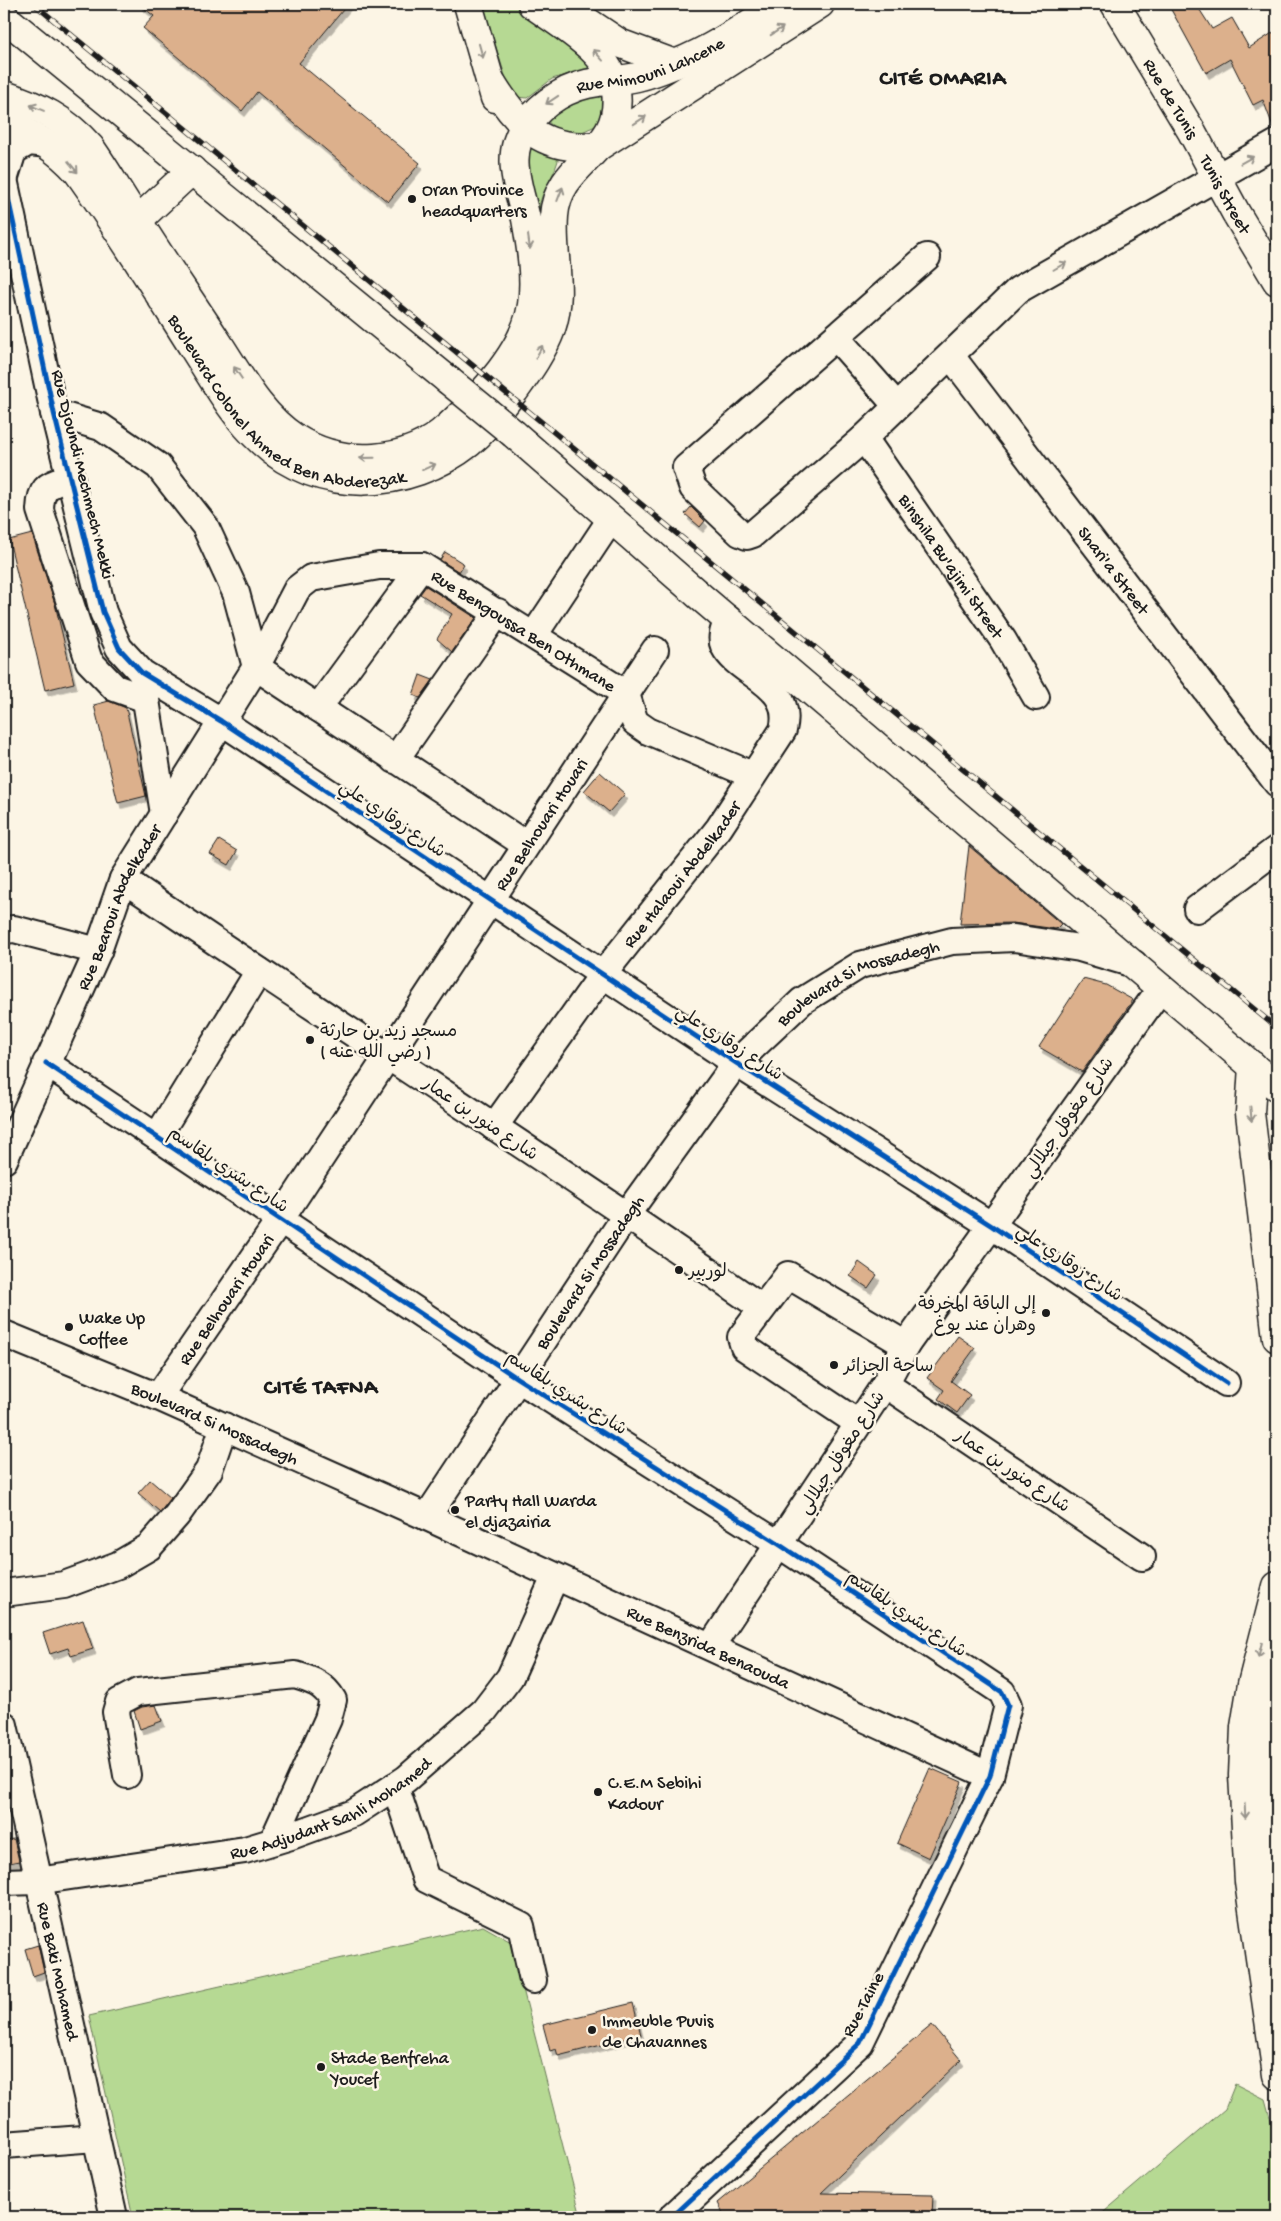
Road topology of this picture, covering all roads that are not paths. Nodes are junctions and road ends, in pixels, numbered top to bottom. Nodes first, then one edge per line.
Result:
1 (468, 4) edge
2 (532, 4) edge
3 (562, 4) edge
4 (780, 4) edge
5 (820, 4) edge
6 (1096, 4) edge
7 (1115, 4) edge
8 (4, 18) edge
9 (675, 64) junction
10 (490, 80) junction
11 (614, 80) junction
12 (4, 95) edge
13 (4, 123) edge
14 (524, 127) junction
15 (1192, 132) junction
16 (1277, 143) edge
17 (48, 144) junction
18 (600, 146) junction
19 (192, 170) junction
20 (514, 170) junction
21 (1217, 176) junction
22 (4, 180) edge
23 (137, 221) junction
24 (927, 257) dead end
25 (1277, 281) edge
26 (836, 337) junction
27 (951, 356) junction
28 (896, 405) junction
29 (54, 413) junction
30 (864, 438) junction
31 (71, 477) junction
32 (611, 519) junction
33 (422, 566) junction
34 (498, 612) junction
35 (728, 619) junction
36 (534, 635) junction
37 (655, 650) dead end
38 (256, 667) junction
39 (142, 673) junction
40 (626, 694) junction
41 (1036, 697) dead end
42 (146, 699) junction
43 (318, 708) junction
44 (221, 721) junction
45 (395, 760) junction
46 (752, 774) junction
47 (1277, 784) edge
48 (164, 814) junction
49 (526, 846) junction
50 (1277, 849) edge
51 (124, 879) junction
52 (492, 900) junction
53 (1197, 909) dead end
54 (4, 930) edge
55 (98, 950) junction
56 (1134, 964) junction
57 (259, 971) junction
58 (603, 974) junction
59 (1162, 988) junction
60 (388, 1056) junction
61 (46, 1063) junction
62 (736, 1063) junction
63 (1252, 1066) junction
64 (1277, 1087) edge
65 (494, 1127) junction
66 (157, 1137) junction
67 (4, 1160) edge
68 (627, 1214) junction
69 (280, 1220) junction
70 (992, 1226) junction
71 (762, 1308) junction
72 (4, 1334) edge
73 (1277, 1338) edge
74 (906, 1345) junction
75 (517, 1378) junction
76 (1226, 1383) dead end
77 (885, 1384) junction
78 (158, 1397) junction
79 (858, 1423) junction
80 (224, 1426) junction
81 (427, 1517) junction
82 (780, 1545) junction
83 (1142, 1556) dead end
84 (556, 1577) junction
85 (1277, 1586) edge
86 (4, 1593) edge
87 (711, 1646) junction
88 (1277, 1673) edge
89 (4, 1725) edge
90 (127, 1775) dead end
91 (990, 1776) junction
92 (395, 1786) junction
93 (273, 1841) junction
94 (37, 1881) junction
95 (4, 1882) edge
96 (1277, 1918) edge
97 (533, 1980) dead end
98 (1277, 2074) edge
99 (96, 2138) junction
100 (4, 2145) edge
101 (114, 2217) edge
102 (672, 2217) edge

1 -> 10 main road
11 -> 2 main road
3 - 9 main road
4 - 9 main road, Rue Mimouni Lahcene
18 -> 5 main road, Rue Mimouni Lahcene
6 - 15 main road, Rue de Tunis
7 - 15 main road, Rue de Tunis
8 - 19 main road
9 - 11 main road, Rue Mimouni Lahcene
10 - 14 main road
10 - 20 main road
11 -> 14 main road, Rue Mimouni Lahcene
11 - 18 main road
23 -> 12 main road, Boulevard Colonel Ahmed Ben Abderezak
13 - 17 main road, Boulevard Colonel Ahmed Ben Abderezak
14 - 18 main road
14 - 20 main road, Boulevard Colonel Ahmed Ben Abderezak
15 - 21 main road, Tunis Street
21 -> 16 street
17 -> 18 main road, Boulevard Colonel Ahmed Ben Abderezak
17 - 22 street
19 - 23 main road
19 - 32 main road, bridge
20 -> 23 main road, Boulevard Colonel Ahmed Ben Abderezak
21 - 25 main road, Tunis Street
27 -> 21 street
22 - 29 street, Rue Djoundi Mechmech Mekki
24 - 26 street
26 - 28 street
26 - 30 street
27 - 28 street
27 - 47 street, Shari'a Street
28 - 30 street
29 - 31 street, Rue Djoundi Mechmech Mekki
29 - 38 street
30 - 41 street, Binshila Bu'ajimi Street
31 - 39 street, Rue Djoundi Mechmech Mekki
31 - 42 street
32 - 35 main road
32 - 36 street
33 - 34 street, Rue Bengoussa Ben Othmane
33 - 38 street, Rue Bengoussa Ben Othmane
33 - 43 street
34 - 36 street, Rue Bengoussa Ben Othmane
34 - 45 street
35 - 46 street, Rue Halaoui Abdelkader
35 - 56 main road
36 - 40 street, Rue Bengoussa Ben Othmane
37 - 40 street, Rue Belhouari Houari
38 - 43 street
38 - 44 street, Rue Bearoui Abdelkader
39 - 42 street
39 - 44 street, Rue Djoundi Mechmech Mekki
40 - 46 street, Rue Bengoussa Ben Othmane
40 - 49 street, Rue Belhouari Houari
42 - 48 street
43 - 45 street
44 - 48 street, Rue Bearoui Abdelkader
44 - 52 street, شارع زوقاري علي
45 - 49 street
46 - 58 street, Rue Halaoui Abdelkader
48 - 51 street, Rue Bearoui Abdelkader
49 - 52 street, Rue Belhouari Houari
50 - 53 street
51 - 55 street, Rue Bearoui Abdelkader
51 - 57 street, شارع منور بن عمار
52 - 58 street, شارع زوقاري علي
52 - 60 street, Rue Belhouari Houari
54 - 55 street
55 - 61 street, Rue Bearoui Abdelkader
56 - 59 main road
56 - 62 street, Boulevard Si Mossadegh
57 - 60 street, شارع منور بن عمار
57 - 66 street
58 - 62 street, شارع زوقاري علي
58 - 65 street, Rue Halaoui Abdelkader
59 - 63 main road
59 - 70 street, شارع مغوفل جيلالي
60 - 65 street, شارع منور بن عمار
60 - 69 street, Rue Belhouari Houari
61 - 66 street, شارع بشري بلقاسم
61 - 67 street, Rue Bearoui Abdelkader
62 - 68 street, Boulevard Si Mossadegh
62 - 70 street, شارع زوقاري علي
63 - 64 main road
63 -> 73 main road
65 - 68 street, شارع منور بن عمار
66 - 69 street, شارع بشري بلقاسم
68 - 71 street, شارع منور بن عمار
68 - 75 street, Boulevard Si Mossadegh
69 - 75 street, شارع بشري بلقاسم
69 - 78 street, Rue Belhouari Houari
70 - 74 street, شارع مغوفل جيلالي
70 - 76 street, شارع زوقاري علي
71 - 74 street
71 - 79 street
72 - 78 street, Boulevard Si Mossadegh
74 - 77 street, شارع مغوفل جيلالي
75 - 81 street, Boulevard Si Mossadegh
75 - 82 street, شارع بشري بلقاسم
77 - 79 street, شارع مغوفل جيلالي
77 - 83 street, شارع منور بن عمار
78 - 80 street, Boulevard Si Mossadegh
79 - 82 street, شارع مغوفل جيلالي
80 - 81 street, Boulevard Si Mossadegh
80 - 86 street
81 - 84 street, Rue Benzrida Benaouda
82 - 87 street, شارع مغوفل جيلالي
82 - 91 street, شارع بشري بلقاسم
84 - 87 street, Rue Benzrida Benaouda
84 - 92 street, Rue Adjudant Sahli Mohamed
85 -> 98 main road
87 - 91 street, Rue Benzrida Benaouda
88 - 96 main road
89 - 94 street, Rue Baki Mohamed
90 - 93 street
91 - 102 street, Rue Taine
92 - 93 street, Rue Adjudant Sahli Mohamed
92 - 97 street
93 - 94 street, Rue Adjudant Sahli Mohamed
94 - 95 street, Rue Adjudant Sahli Mohamed
94 - 99 street, Rue Baki Mohamed
99 - 100 street
99 - 101 street, Rue Baki Mohamed

